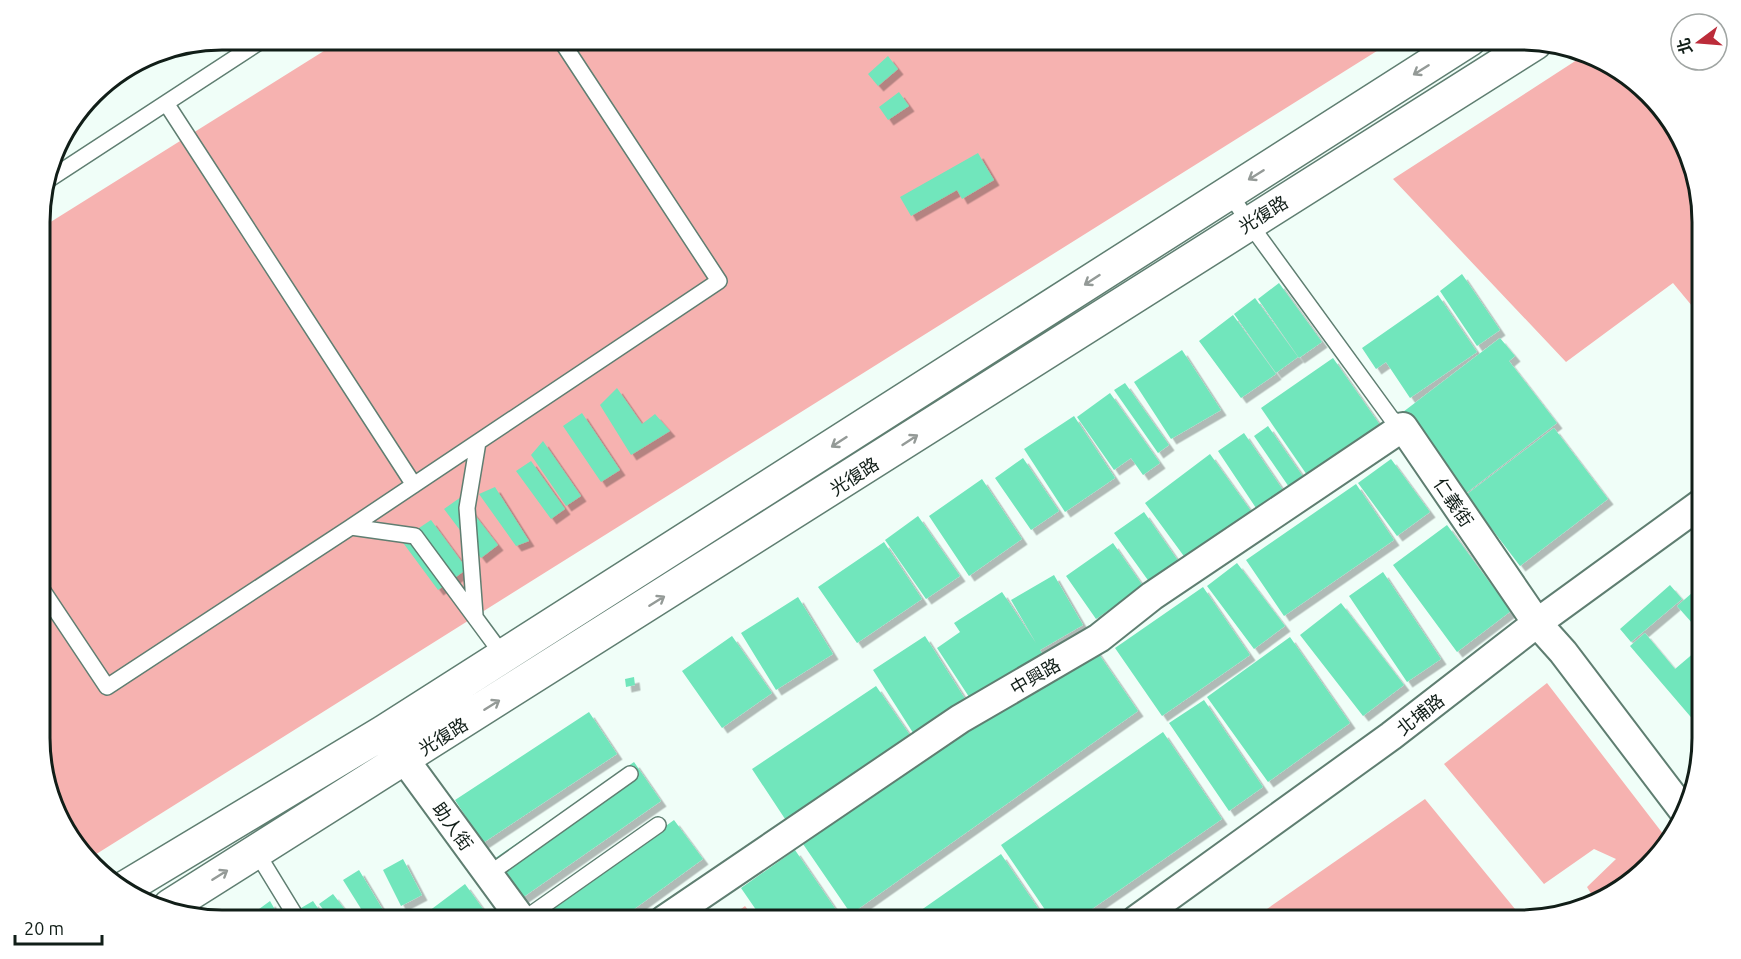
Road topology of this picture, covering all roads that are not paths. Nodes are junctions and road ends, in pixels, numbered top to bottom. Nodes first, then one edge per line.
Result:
1 (247, 50) edge
2 (567, 50) edge
3 (1453, 50) edge
4 (1524, 50) edge
5 (166, 103) junction
6 (56, 175) edge
7 (1229, 192) junction
8 (1249, 223) junction
9 (1403, 427) junction
10 (478, 442) junction
11 (414, 485) junction
12 (1692, 510) edge
13 (351, 526) junction
14 (49, 602) edge
15 (475, 615) junction
16 (1537, 623) junction
17 (504, 656) junction
18 (523, 685) junction
19 (384, 732) junction
20 (405, 760) junction
21 (630, 774) dead end
22 (1678, 803) edge
23 (658, 825) dead end
24 (256, 853) junction
25 (489, 874) junction
26 (131, 884) edge
27 (175, 903) edge
28 (1151, 909) edge
29 (292, 910) edge
30 (515, 910) edge
31 (537, 910) edge
32 (679, 910) edge

1 - 5 lane
2 - 10 lane
3 -> 7 main road, 光復路
4 - 8 main road, 光復路
5 - 6 lane
5 - 11 lane
7 - 8 lane, 仁義街
7 -> 17 main road, 光復路
8 - 9 lane, 仁義街
18 -> 8 main road, 光復路
9 - 16 street, 仁義街
9 - 32 street, 中興路
10 - 11 lane
10 - 15 lane
11 - 13 lane
12 - 16 street, 北埔路
13 - 14 lane
13 - 15 lane
15 - 17 lane
16 - 22 street, 仁義街
16 - 28 street, 北埔路
17 - 18 lane
17 - 19 main road, 光復路
20 -> 18 main road, 光復路
19 - 20 street, 助人街
19 - 26 main road, 光復路
20 - 24 main road, 光復路
20 - 25 street, 助人街
21 - 25 lane
23 - 31 lane
27 -> 24 main road, 光復路
24 - 29 lane
25 - 30 street, 助人街

